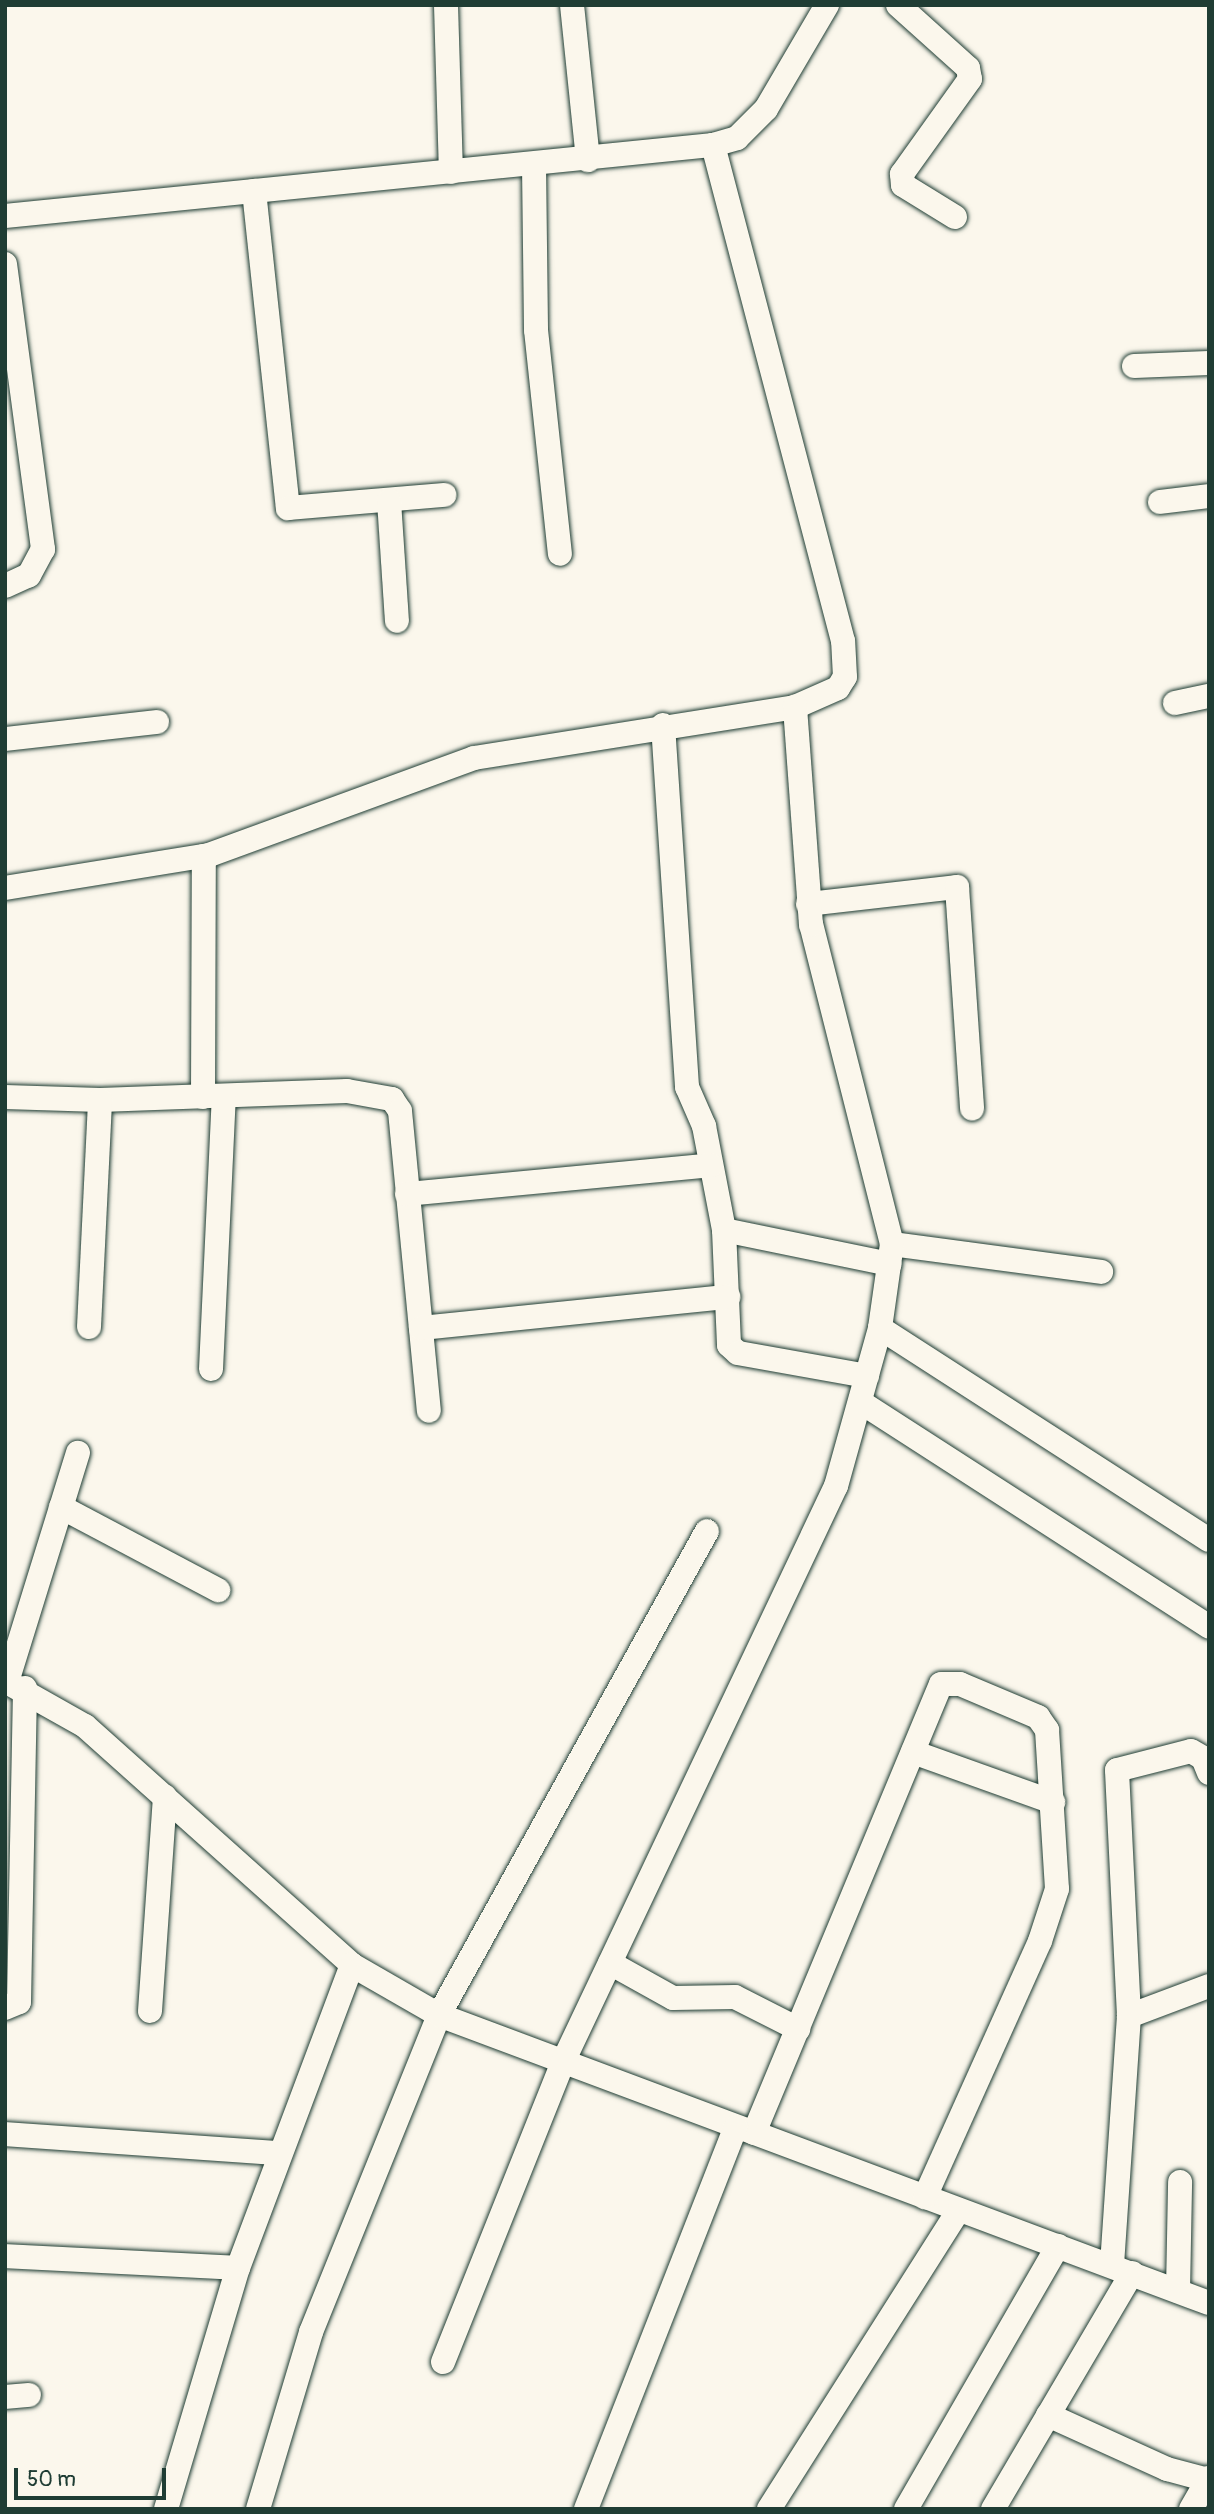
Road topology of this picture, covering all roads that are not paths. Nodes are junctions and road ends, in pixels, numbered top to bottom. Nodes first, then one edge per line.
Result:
1 (446, 5) edge
2 (572, 5) edge
3 (827, 5) edge
4 (898, 5) edge
5 (713, 145) junction
6 (588, 160) junction
7 (534, 165) junction
8 (452, 172) junction
9 (254, 191) junction
10 (5, 216) edge
11 (954, 217) dead end
12 (5, 264) edge
13 (1209, 363) edge
14 (1134, 366) dead end
15 (444, 495) dead end
16 (1209, 496) edge
17 (388, 501) junction
18 (1160, 502) dead end
19 (561, 554) dead end
20 (5, 586) edge
21 (397, 621) dead end
22 (1209, 696) edge
23 (1175, 703) dead end
24 (795, 707) junction
25 (157, 722) dead end
26 (663, 725) junction
27 (5, 739) edge
28 (204, 856) junction
29 (5, 888) edge
30 (808, 904) junction
31 (5, 1097) edge
32 (213, 1097) junction
33 (100, 1100) junction
34 (972, 1108) dead end
35 (712, 1165) junction
36 (407, 1194) junction
37 (724, 1230) junction
38 (891, 1254) junction
39 (1101, 1272) dead end
40 (728, 1297) junction
41 (89, 1327) dead end
42 (421, 1328) junction
43 (880, 1328) junction
44 (211, 1369) dead end
45 (867, 1376) junction
46 (862, 1403) junction
47 (429, 1411) dead end
48 (78, 1453) dead end
49 (61, 1507) junction
50 (707, 1531) dead end
51 (1209, 1540) edge
52 (218, 1590) dead end
53 (1209, 1627) edge
54 (12, 1684) edge
55 (913, 1752) junction
56 (1209, 1773) edge
57 (165, 1797) junction
58 (1053, 1802) junction
59 (610, 1963) junction
60 (352, 1965) junction
61 (1209, 1986) edge
62 (5, 2008) edge
63 (150, 2011) dead end
64 (439, 2015) junction
65 (1129, 2016) junction
66 (798, 2029) junction
67 (562, 2064) junction
68 (745, 2130) junction
69 (5, 2134) edge
70 (278, 2153) junction
71 (1180, 2182) dead end
72 (925, 2197) junction
73 (959, 2210) junction
74 (1058, 2246) junction
75 (5, 2256) edge
76 (238, 2268) junction
77 (1122, 2269) junction
78 (1178, 2291) junction
79 (1208, 2302) edge
80 (443, 2362) dead end
81 (1048, 2415) junction
82 (1208, 2479) edge
83 (166, 2509) edge
84 (258, 2509) edge
85 (586, 2509) edge
86 (769, 2509) edge
87 (906, 2509) edge
88 (993, 2509) edge
89 (1191, 2509) edge

1 - 8 street
2 - 6 street
3 - 5 street
4 - 11 street
5 - 6 street
5 - 24 street
6 - 7 street
7 - 8 street
7 - 19 street
8 - 9 street
9 - 10 street
9 - 17 street
12 - 20 street
13 - 14 street
15 - 17 street
16 - 18 street
17 - 21 street
22 - 23 street
24 - 26 street
24 - 30 street
25 - 27 street
26 - 28 street
26 - 35 street
28 - 29 street
28 - 32 street
30 - 34 street
30 - 38 street
31 - 33 street
32 - 33 street
32 - 36 street
32 - 44 street
33 - 41 street
35 - 36 street
35 - 37 street
36 - 42 street
37 - 38 street
37 - 40 street
38 - 39 street
38 - 43 street
40 - 42 street
40 - 45 street
42 - 47 street
43 - 45 street
43 - 51 street
45 - 46 street
46 - 53 street
46 - 59 street
48 - 49 street
49 - 52 street
49 - 54 street
50 - 64 street
54 - 57 street
54 - 62 street
55 - 58 street
55 - 58 street
55 - 66 street
56 - 65 street
57 - 60 street
57 - 63 street
58 - 72 street
59 - 66 street
59 - 67 street
60 - 64 street
60 - 70 street
61 - 65 street
64 - 67 street
64 - 84 street
65 - 77 street
66 - 68 street
67 - 68 street
67 - 80 street
68 - 72 street
68 - 85 street
69 - 70 street
70 - 76 street
71 - 78 street
72 - 73 street
73 - 74 street
73 - 86 street
74 - 77 street
74 - 87 street
75 - 76 street
76 - 83 street
77 - 78 street
77 - 81 street
78 - 79 street
81 - 82 street
81 - 88 street
82 - 89 street

